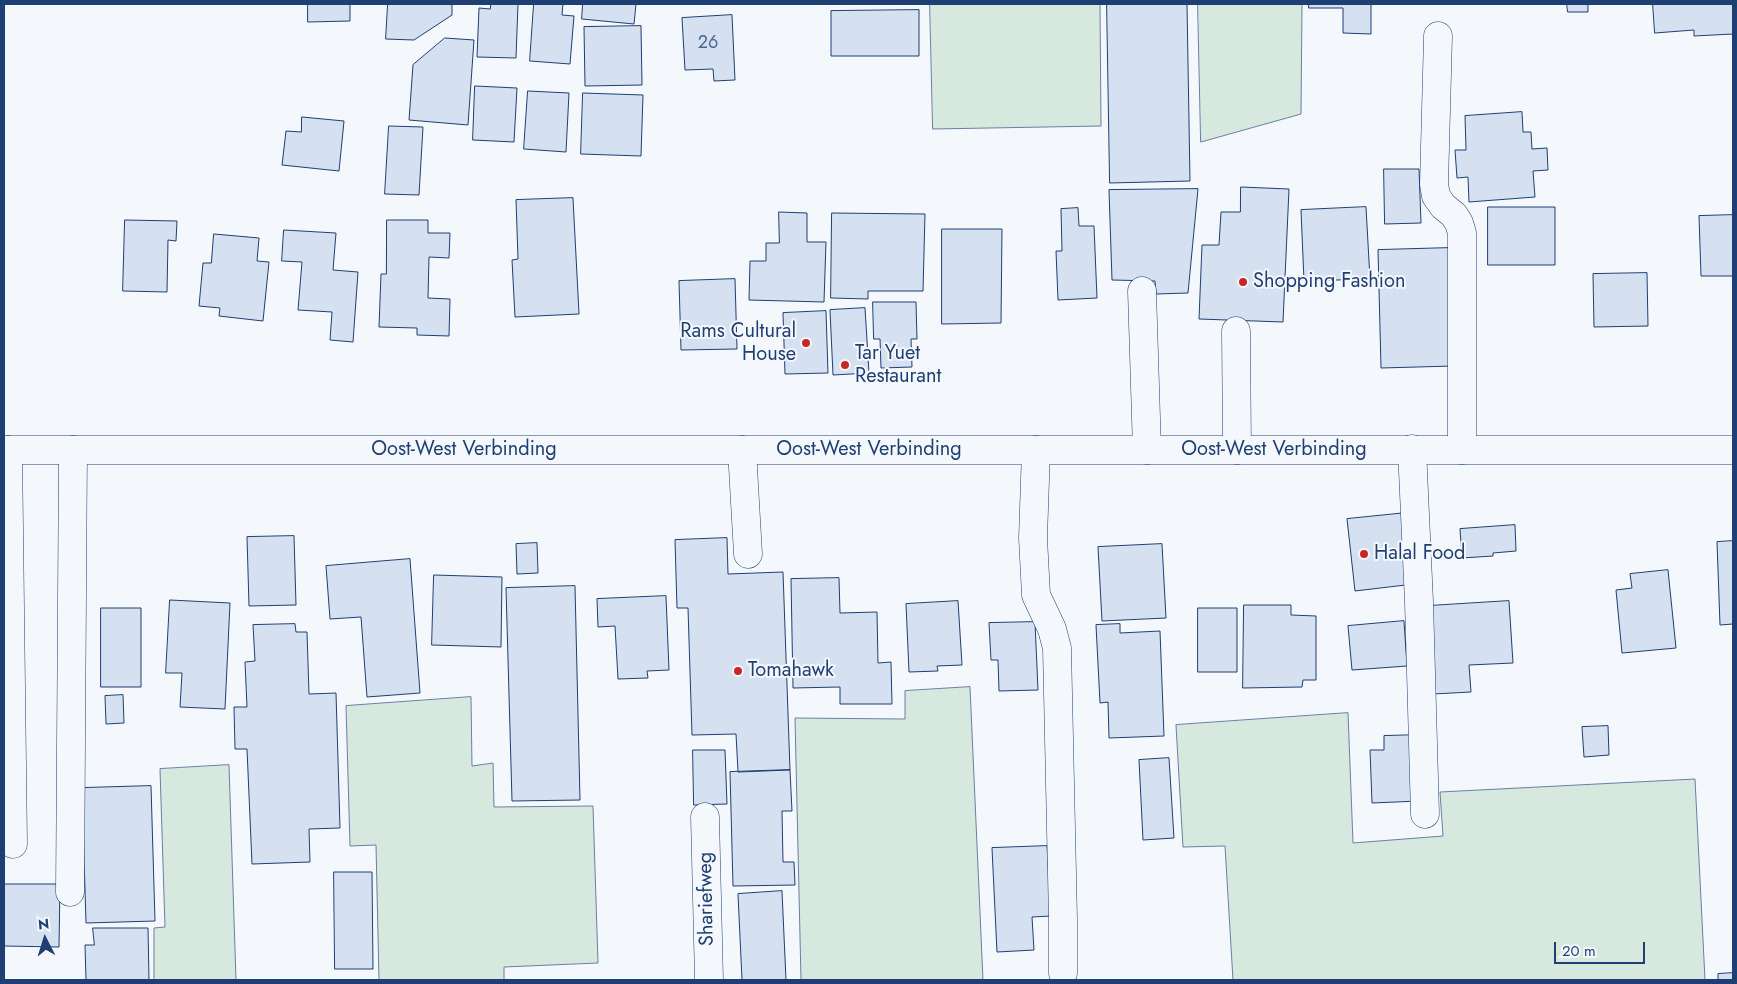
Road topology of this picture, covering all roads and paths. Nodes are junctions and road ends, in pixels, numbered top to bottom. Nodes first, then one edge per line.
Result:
1 (1438, 36) dead end
2 (1142, 291) dead end
3 (1236, 331) dead end
4 (1412, 449) junction
5 (6, 450) edge
6 (73, 450) junction
7 (742, 450) junction
8 (1036, 450) junction
9 (1147, 450) junction
10 (1237, 450) junction
11 (1462, 450) junction
12 (1733, 450) edge
13 (748, 554) dead end
14 (1424, 814) dead end
15 (705, 817) dead end
16 (13, 844) dead end
17 (70, 892) dead end
18 (1063, 973) dead end
19 (708, 980) edge

1 - 11 main road
2 - 9 main road
3 - 10 main road
4 - 10 main road, Oost-West Verbinding
4 - 11 main road, Oost-West Verbinding
4 - 14 main road
5 - 6 main road, Oost-West Verbinding
5 - 16 main road
6 - 7 main road, Oost-West Verbinding
6 - 17 main road
7 - 8 main road, Oost-West Verbinding
7 - 13 main road
8 - 9 main road, Oost-West Verbinding
8 - 18 main road
9 - 10 main road, Oost-West Verbinding
11 - 12 main road, Oost-West Verbinding
15 - 19 main road, Shariefweg

